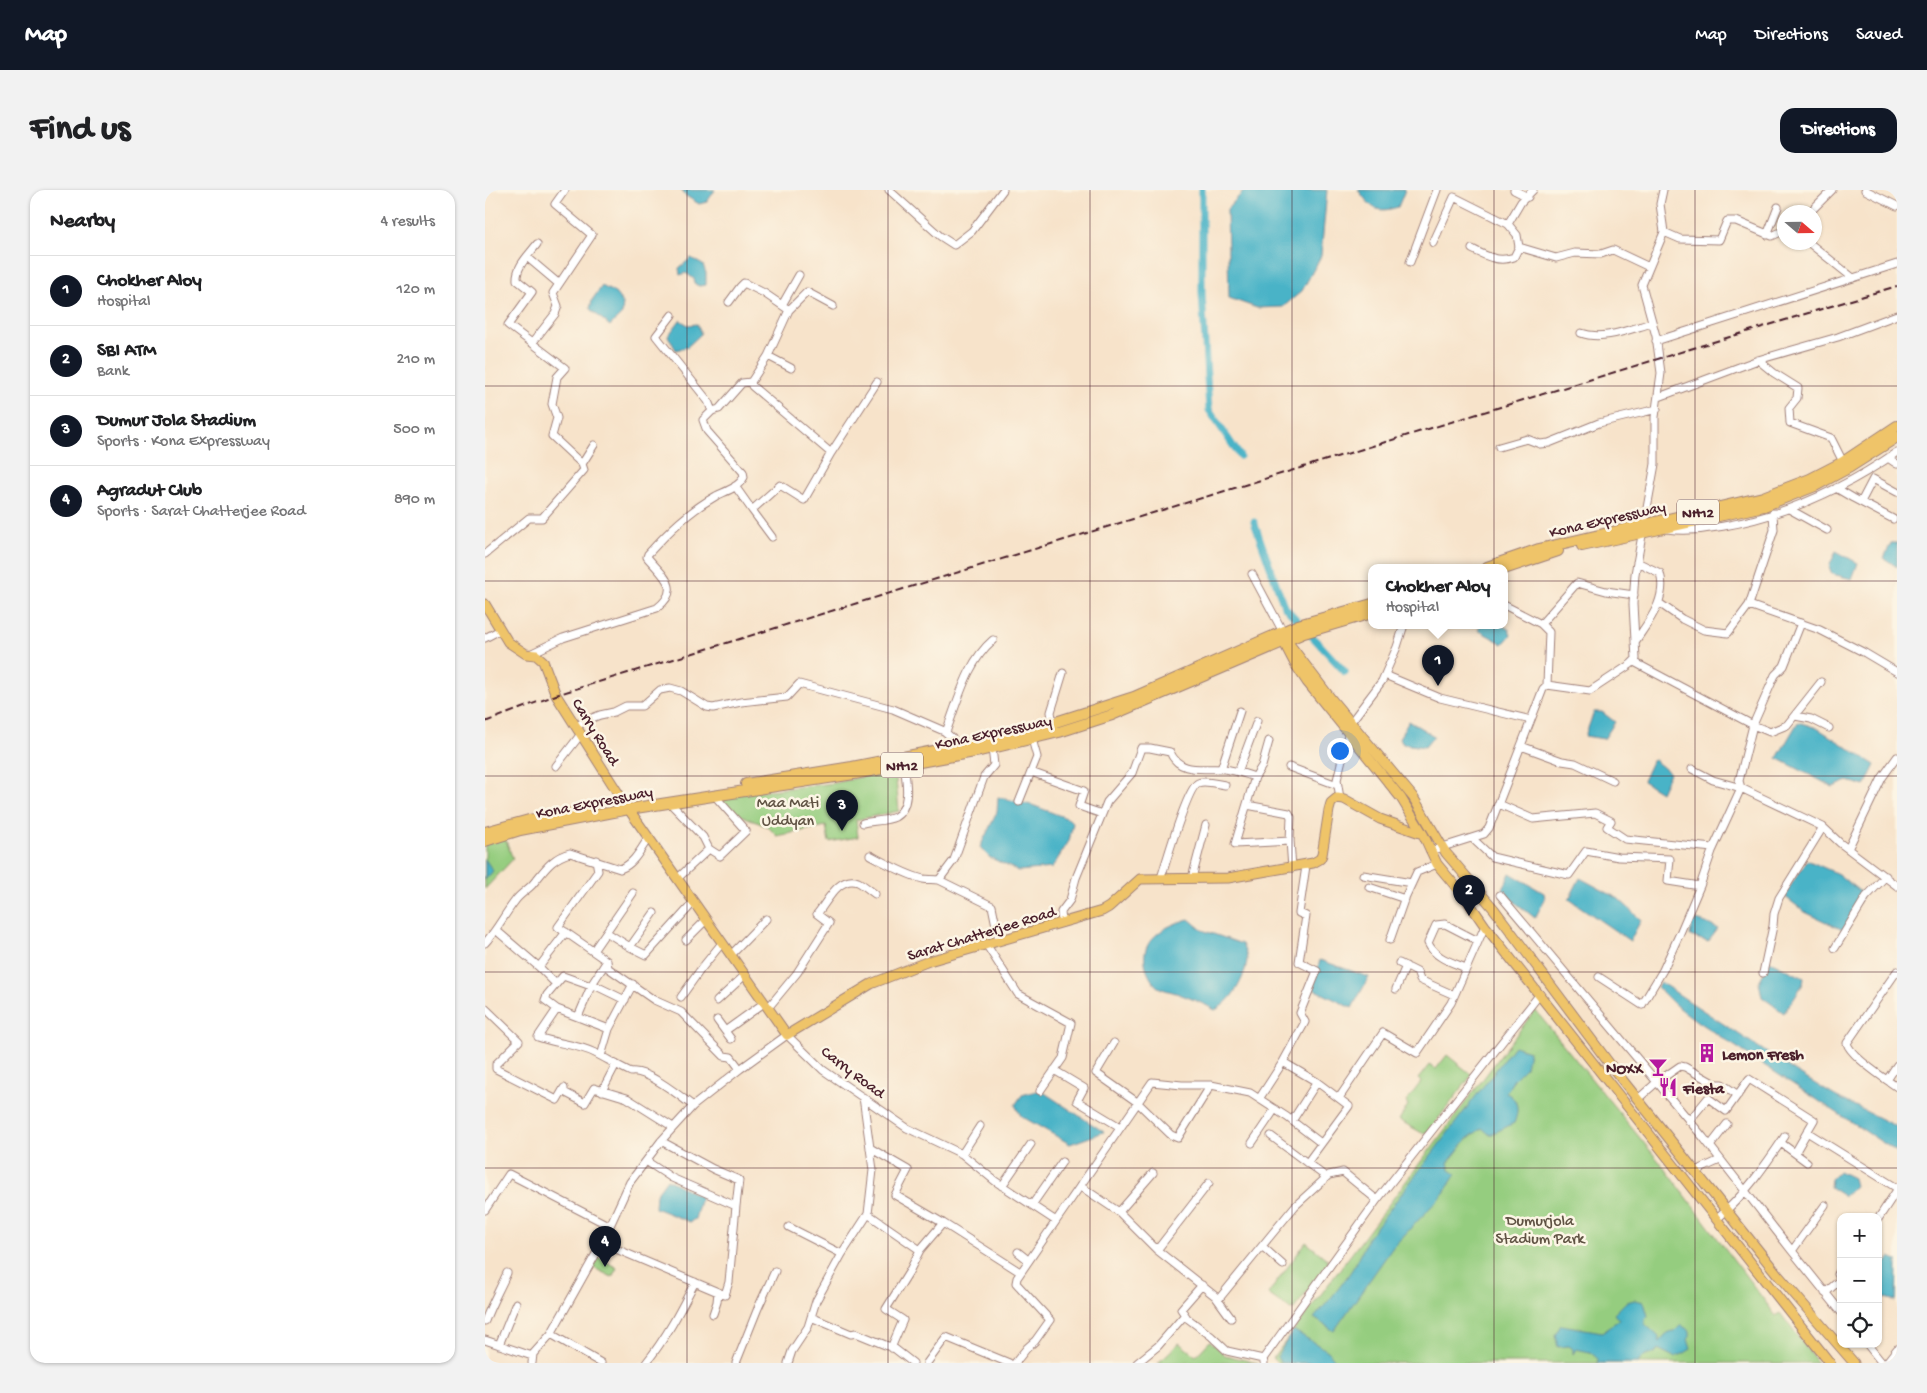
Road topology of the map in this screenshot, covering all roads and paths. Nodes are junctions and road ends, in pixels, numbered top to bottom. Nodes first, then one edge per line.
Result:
1 (565, 190) edge
2 (889, 190) edge
3 (1003, 190) edge
4 (1437, 190) edge
5 (1514, 190) edge
6 (1533, 190) edge
7 (1663, 190) edge
8 (1832, 190) edge
9 (1865, 190) edge
10 (1527, 197) junction
11 (1817, 205) edge
12 (1897, 206) edge
13 (1777, 210) edge
14 (1508, 224) junction
15 (1663, 232) junction
16 (1777, 234) edge
17 (1767, 235) junction
18 (1433, 243) dead end
19 (537, 244) dead end
20 (1519, 246) junction
21 (1472, 249) dead end
22 (1818, 250) edge
23 (527, 257) junction
24 (1410, 262) dead end
25 (1897, 264) edge
26 (1649, 267) junction
27 (799, 275) dead end
28 (1853, 278) junction
29 (559, 284) junction
30 (729, 302) dead end
31 (781, 304) junction
32 (833, 306) dead end
33 (789, 310) junction
34 (672, 315) dead end
35 (1897, 315) edge
36 (1652, 323) junction
37 (1581, 334) dead end
38 (1657, 341) junction
39 (533, 342) junction
40 (768, 356) junction
41 (1758, 360) junction
42 (791, 368) dead end
43 (751, 382) junction
44 (877, 382) dead end
45 (1659, 397) junction
46 (1657, 409) junction
47 (712, 411) junction
48 (1897, 426) edge
49 (1897, 437) edge
50 (594, 445) dead end
51 (1499, 447) dead end
52 (1897, 452) edge
53 (831, 454) junction
54 (1887, 458) junction
55 (1843, 462) junction
56 (582, 464) junction
57 (1897, 464) edge
58 (735, 486) junction
59 (1836, 488) junction
60 (1897, 492) edge
61 (1861, 502) junction
62 (1789, 508) junction
63 (752, 510) junction
64 (1773, 513) junction
65 (1893, 518) dead end
66 (1663, 528) junction
67 (1643, 529) junction
68 (1827, 530) dead end
69 (773, 537) dead end
70 (485, 554) edge
71 (1637, 562) junction
72 (1496, 564) edge
73 (1508, 568) edge
74 (1252, 574) dead end
75 (1634, 595) junction
76 (1659, 603) junction
77 (485, 604) edge
78 (1749, 605) junction
79 (1368, 606) edge
80 (1508, 607) edge
81 (1368, 614) edge
82 (1801, 623) junction
83 (1320, 624) junction
84 (1541, 624) junction
85 (1403, 629) edge
86 (499, 630) junction
87 (1282, 635) junction
88 (485, 638) edge
89 (993, 640) dead end
90 (1635, 643) junction
91 (530, 654) junction
92 (1634, 662) junction
93 (1897, 672) edge
94 (1063, 673) dead end
95 (1385, 675) junction
96 (1821, 682) dead end
97 (1547, 685) junction
98 (1240, 711) dead end
99 (1795, 716) junction
100 (1531, 720) junction
101 (1257, 721) dead end
102 (1351, 722) junction
103 (1053, 723) junction
104 (1753, 725) junction
105 (1829, 728) dead end
106 (579, 731) junction
107 (946, 732) junction
108 (1347, 732) junction
109 (1032, 739) junction
110 (1269, 741) dead end
111 (961, 746) junction
112 (1521, 746) junction
113 (992, 748) junction
114 (1897, 757) edge
115 (904, 765) junction
116 (556, 766) dead end
117 (1289, 767) dead end
118 (1692, 768) dead end
119 (1221, 769) junction
120 (1031, 772) junction
121 (1239, 772) junction
122 (1255, 777) junction
123 (1613, 781) dead end
124 (1225, 784) dead end
125 (1337, 784) junction
126 (1741, 788) junction
127 (714, 795) junction
128 (1340, 798) junction
129 (669, 802) junction
130 (1019, 802) dead end
131 (1499, 804) junction
132 (1247, 805) junction
133 (627, 807) junction
134 (1102, 814) junction
135 (863, 823) dead end
136 (1206, 825) dead end
137 (1823, 827) junction
138 (485, 832) edge
139 (1423, 834) junction
140 (649, 837) junction
141 (1472, 838) junction
142 (485, 841) edge
143 (1290, 841) junction
144 (1443, 847) junction
145 (1713, 848) junction
146 (1848, 848) junction
147 (709, 849) junction
148 (1430, 851) junction
149 (870, 855) dead end
150 (596, 860) junction
151 (1437, 864) junction
152 (1306, 866) junction
153 (1292, 868) junction
154 (1363, 875) dead end
155 (1886, 876) junction
156 (678, 878) junction
157 (1161, 878) junction
158 (1192, 878) junction
159 (939, 880) junction
160 (1412, 883) junction
161 (1701, 886) junction
162 (1897, 886) edge
163 (1369, 887) dead end
164 (633, 893) dead end
165 (875, 894) dead end
166 (1500, 895) dead end
167 (1405, 899) junction
168 (694, 902) junction
169 (653, 913) dead end
170 (766, 919) dead end
171 (707, 920) junction
172 (1062, 923) junction
173 (1485, 926) junction
174 (497, 931) junction
175 (566, 932) junction
176 (606, 932) junction
177 (686, 940) dead end
178 (999, 940) junction
179 (1390, 940) dead end
180 (1478, 941) junction
181 (485, 943) edge
182 (723, 943) junction
183 (986, 944) junction
184 (630, 947) junction
185 (1835, 948) dead end
186 (593, 951) junction
187 (731, 955) junction
188 (607, 960) junction
189 (539, 966) junction
190 (1466, 968) junction
191 (1897, 971) edge
192 (1763, 973) dead end
193 (745, 974) junction
194 (1599, 976) dead end
195 (556, 984) junction
196 (633, 984) junction
197 (591, 985) junction
198 (1396, 989) dead end
199 (1540, 994) junction
200 (1454, 995) junction
201 (681, 997) dead end
202 (625, 1000) junction
203 (717, 1001) dead end
204 (766, 1005) junction
205 (485, 1008) edge
206 (557, 1009) junction
207 (578, 1017) junction
208 (717, 1020) dead end
209 (609, 1029) junction
210 (725, 1031) junction
211 (787, 1035) junction
212 (731, 1039) dead end
213 (1115, 1044) dead end
214 (601, 1056) junction
215 (1283, 1062) junction
216 (616, 1064) junction
217 (1897, 1065) edge
218 (740, 1069) junction
219 (1054, 1070) junction
220 (1887, 1080) junction
221 (1317, 1082) junction
222 (1657, 1082) junction
223 (1211, 1085) junction
224 (1897, 1087) edge
225 (603, 1091) junction
226 (1040, 1091) dead end
227 (1738, 1095) junction
228 (863, 1097) junction
229 (1339, 1098) junction
230 (1639, 1098) junction
231 (1259, 1099) junction
232 (1137, 1102) junction
233 (693, 1106) junction
234 (1275, 1109) junction
235 (1292, 1121) junction
236 (1689, 1121) junction
237 (1727, 1124) dead end
238 (980, 1126) dead end
239 (673, 1127) junction
240 (1120, 1127) junction
241 (1807, 1132) junction
242 (1271, 1136) dead end
243 (661, 1141) junction
244 (1252, 1142) dead end
245 (1321, 1143) junction
246 (1031, 1144) dead end
247 (1710, 1146) junction
248 (870, 1148) junction
249 (1795, 1153) junction
250 (962, 1154) junction
251 (1720, 1160) junction
252 (646, 1162) junction
253 (1062, 1162) dead end
254 (1807, 1162) dead end
255 (1307, 1163) junction
256 (1696, 1171) junction
257 (1153, 1173) dead end
258 (1326, 1177) junction
259 (1209, 1183) dead end
260 (1002, 1186) junction
261 (1080, 1186) junction
262 (1897, 1189) edge
263 (1744, 1190) junction
264 (1377, 1200) junction
265 (1032, 1205) junction
266 (1825, 1205) dead end
267 (736, 1206) junction
268 (485, 1210) edge
269 (1727, 1210) junction
270 (1119, 1212) junction
271 (1882, 1213) edge
272 (868, 1214) junction
273 (1717, 1219) junction
274 (1056, 1221) junction
275 (943, 1223) junction
276 (610, 1226) junction
277 (789, 1227) dead end
278 (602, 1243) junction
279 (1262, 1246) junction
280 (920, 1250) junction
281 (1157, 1250) junction
282 (1791, 1251) junction
283 (1018, 1252) dead end
284 (842, 1254) junction
285 (1028, 1260) junction
286 (1283, 1265) dead end
287 (775, 1271) dead end
288 (1020, 1272) junction
289 (507, 1273) dead end
290 (695, 1282) junction
291 (1837, 1283) edge
292 (1202, 1285) junction
293 (718, 1292) junction
294 (1825, 1293) junction
295 (1218, 1300) junction
296 (516, 1303) dead end
297 (1837, 1307) edge
298 (713, 1314) dead end
299 (811, 1317) junction
300 (1187, 1318) junction
301 (1231, 1318) dead end
302 (485, 1321) edge
303 (551, 1334) junction
304 (485, 1340) edge
305 (499, 1345) junction
306 (891, 1348) junction
307 (1870, 1348) edge
308 (1897, 1349) edge
309 (532, 1358) edge
310 (1263, 1361) edge
311 (601, 1363) edge
312 (646, 1363) edge
313 (736, 1363) edge
314 (788, 1363) edge
315 (913, 1363) edge
316 (927, 1363) edge
317 (1009, 1363) edge
318 (1015, 1363) edge
319 (1137, 1363) edge
320 (1830, 1363) edge
321 (1854, 1363) edge
322 (1882, 1363) edge
323 (1886, 1363) edge

1 - 29 street
2 - 3 street
4 - 24 street
5 - 10 street
6 - 10 street
7 - 15 street
8 - 11 street
9 - 12 street
10 - 14 street
13 - 17 street
14 - 18 street
14 - 20 street
15 - 17 street
15 - 26 street
16 - 17 street
19 - 23 street
20 - 21 street
20 - 26 street
22 - 28 street
23 - 29 street
23 - 39 street
25 - 28 street
26 - 36 street
27 - 31 street
28 - 38 street
29 - 39 street
30 - 31 street
31 - 33 street
32 - 33 street
33 - 40 street
34 - 47 street
35 - 41 street
36 - 37 street
36 - 38 street
38 - 45 street
39 - 56 street
40 - 42 street
40 - 43 street
41 - 45 street
41 - 55 street
43 - 47 street
43 - 53 street
44 - 53 street
45 - 46 street
46 - 51 street
46 - 67 street
47 - 58 street
48 - 55 highway, Kona Expressway / NH12
49 - 66 highway, Kona Expressway / NH12
50 - 56 street
52 - 54 street
53 - 63 street
54 - 57 street
54 - 59 street
55 - 67 highway, Kona Expressway / NH12
56 - 70 street
58 - 63 street
58 - 91 street
59 - 61 street
59 - 62 street
60 - 61 street
61 - 65 street
62 - 64 street
62 - 68 street
63 - 69 street
64 - 66 street
64 - 78 street
66 - 67 highway, Kona Expressway / NH12
67 - 71 street
67 - 72 highway, Kona Expressway / NH12
67 - 73 highway, Kona Expressway / NH12
71 - 75 street
71 - 76 street
74 - 87 street
75 - 84 street
75 - 90 street
76 - 78 street
76 - 90 street
77 - 86 main road, Carry Road
78 - 82 street
79 - 83 highway, Kona Expressway / NH12
80 - 84 street
81 - 83 highway, Kona Expressway / NH12
82 - 93 street
82 - 104 street
83 - 87 highway, Kona Expressway / NH12
84 - 97 street
85 - 95 street
86 - 88 street
86 - 91 main road, Carry Road
87 - 102 main road
87 - 103 highway, Kona Expressway / NH12
87 - 108 main road
87 - 109 highway, Kona Expressway / NH12
89 - 107 street
90 - 92 street
91 - 106 main road, Carry Road
92 - 97 street
92 - 104 street
94 - 103 street
95 - 100 street
95 - 102 street
96 - 99 street
97 - 100 street
98 - 119 street
99 - 104 street
99 - 105 street
100 - 112 street
101 - 121 street
102 - 108 street
102 - 144 main road
103 - 111 highway, Kona Expressway / NH12
104 - 126 street
106 - 107 street
106 - 116 street
106 - 133 main road, Carry Road
107 - 111 street
108 - 125 street
108 - 139 main road
109 - 113 highway, Kona Expressway / NH12
109 - 120 street
110 - 122 street
111 - 133 highway, Kona Expressway / NH12
112 - 123 street
112 - 131 street
113 - 115 highway, Kona Expressway / NH12
113 - 159 street
114 - 146 street
115 - 127 highway, Kona Expressway / NH12
115 - 135 street
117 - 125 street
118 - 126 street
119 - 121 street
119 - 134 street
120 - 130 street
120 - 134 street
121 - 122 street
122 - 132 street
124 - 157 street
125 - 128 street
126 - 137 street
126 - 145 street
127 - 129 highway, Kona Expressway / NH12
127 - 147 street
128 - 139 main road
128 - 152 main road
129 - 133 highway, Kona Expressway / NH12
129 - 147 street
131 - 141 street
131 - 145 street
132 - 143 street
132 - 143 street
133 - 138 highway, Kona Expressway / NH12
133 - 140 main road, Carry Road
133 - 142 highway, Kona Expressway / NH12
134 - 172 street
136 - 158 street
137 - 146 street
137 - 192 street
139 - 148 main road
140 - 150 street
140 - 156 main road, Carry Road
141 - 144 street
141 - 161 street
143 - 153 street
144 - 148 street
144 - 230 main road
145 - 161 street
146 - 155 street
147 - 156 street
148 - 151 main road
149 - 159 street
150 - 174 street
150 - 175 street
151 - 160 street
151 - 173 main road
152 - 153 main road, Sarat Chatterjee Road
152 - 215 street
153 - 158 main road, Sarat Chatterjee Road
154 - 160 street
155 - 162 street
155 - 185 street
156 - 168 main road, Carry Road
157 - 158 main road, Sarat Chatterjee Road
157 - 172 main road, Sarat Chatterjee Road
159 - 178 street
160 - 167 street
161 - 194 street
163 - 167 street
164 - 176 street
165 - 204 street
166 - 222 street
167 - 179 street
168 - 171 main road, Carry Road
168 - 184 street
169 - 184 street
170 - 187 street
171 - 177 street
171 - 182 main road, Carry Road
172 - 178 main road, Sarat Chatterjee Road
173 - 180 street
173 - 199 main road
174 - 181 street
174 - 189 street
175 - 186 street
175 - 189 street
176 - 184 street
176 - 186 street
178 - 183 main road, Sarat Chatterjee Road
180 - 190 street
180 - 190 street
182 - 187 main road, Carry Road
182 - 201 street
183 - 211 main road, Sarat Chatterjee Road
183 - 219 street
186 - 188 street
187 - 193 main road, Carry Road
188 - 196 street
188 - 197 street
189 - 195 street
190 - 200 street
191 - 220 street
193 - 203 street
193 - 204 main road, Carry Road
195 - 197 street
195 - 206 street
196 - 202 street
196 - 218 street
197 - 202 street
197 - 207 street
198 - 200 street
199 - 264 street
199 - 273 main road
200 - 229 street
202 - 209 street
204 - 210 street
204 - 211 main road, Carry Road
205 - 225 street
206 - 207 street
206 - 214 street
207 - 209 street
208 - 210 street
209 - 214 street
210 - 212 street
211 - 218 street, Sarat Chatterjee Road
211 - 228 street, Carry Road
213 - 232 street
214 - 216 street
215 - 221 street
215 - 231 street
216 - 225 street
216 - 233 street
217 - 220 street
218 - 233 street, Sarat Chatterjee Road
219 - 226 street
219 - 240 street
220 - 224 street
221 - 229 street
221 - 235 street
222 - 227 street
222 - 230 street
222 - 236 street
223 - 231 street
223 - 232 street
223 - 232 street
225 - 239 street
227 - 236 street
227 - 241 street
228 - 248 street
228 - 250 street, Carry Road
229 - 245 street
230 - 256 main road
231 - 234 street
232 - 240 street
233 - 239 street, Sarat Chatterjee Road
234 - 235 street
234 - 244 street
235 - 245 street
236 - 247 street
237 - 247 street
238 - 250 street
239 - 243 street, Sarat Chatterjee Road
240 - 261 street
241 - 249 street
241 - 262 street
242 - 255 street
243 - 252 street, Sarat Chatterjee Road
243 - 267 street
245 - 255 street
246 - 260 street
247 - 251 street
248 - 272 street
248 - 275 street
249 - 254 street
249 - 263 street
250 - 260 street, Carry Road
251 - 256 street
251 - 263 street
252 - 267 street
252 - 276 street, Sarat Chatterjee Road
253 - 265 street
255 - 258 street
256 - 269 main road
257 - 270 street
258 - 264 street
258 - 279 street
259 - 281 street
260 - 265 street, Carry Road
261 - 270 street
261 - 274 street
262 - 271 street
263 - 269 street
263 - 282 street
264 - 310 street
265 - 274 street, Carry Road
266 - 282 street
267 - 293 street
268 - 276 street
269 - 273 street
269 - 321 main road
270 - 281 street
272 - 280 street
272 - 284 street
273 - 320 main road
274 - 285 street
275 - 280 street
275 - 288 street
276 - 278 street, Sarat Chatterjee Road
277 - 284 street
278 - 290 street
278 - 303 street, Sarat Chatterjee Road
279 - 286 street
279 - 295 street
280 - 306 street
281 - 292 street
282 - 294 street
283 - 285 street
284 - 299 street
285 - 288 street
287 - 313 street
288 - 318 street
289 - 302 street
290 - 293 street
290 - 312 street
291 - 294 street
292 - 295 street
292 - 300 street
293 - 298 street
294 - 297 street
295 - 301 street
296 - 305 street
299 - 306 street
299 - 314 street
300 - 310 street
300 - 319 street
303 - 309 street, Sarat Chatterjee Road
303 - 311 street
304 - 305 street
305 - 309 street
306 - 315 street
307 - 322 street
308 - 323 street
316 - 317 street

